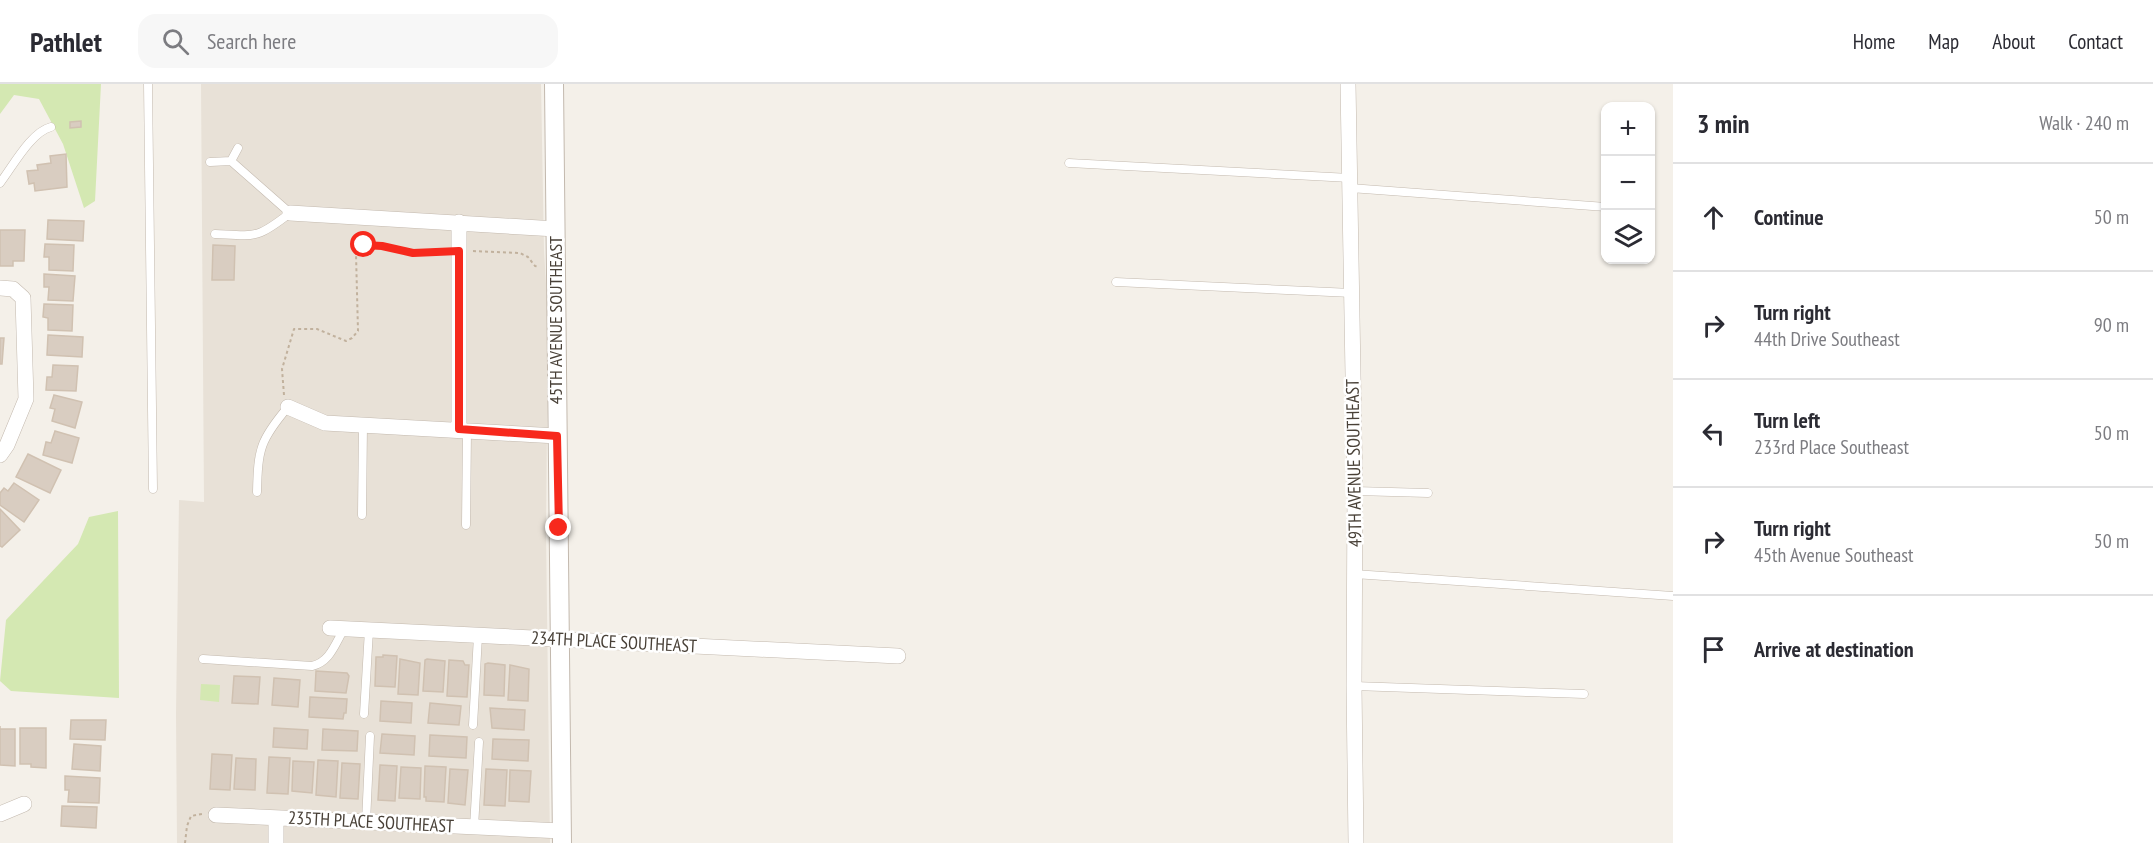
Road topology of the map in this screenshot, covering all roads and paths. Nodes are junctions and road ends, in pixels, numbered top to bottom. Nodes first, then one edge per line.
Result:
1 (148, 84) edge
2 (554, 84) edge
3 (1348, 84) edge
4 (51, 127) dead end
5 (238, 148) dead end
6 (231, 160) junction
7 (210, 162) dead end
8 (1069, 163) dead end
9 (0, 183) edge
10 (1350, 183) junction
11 (1601, 207) edge
12 (290, 213) junction
13 (459, 222) junction
14 (556, 229) junction
15 (215, 234) dead end
16 (459, 251) junction
17 (538, 267) dead end
18 (1116, 282) dead end
19 (0, 288) edge
20 (1352, 293) junction
21 (288, 407) junction
22 (363, 425) junction
23 (463, 429) junction
24 (557, 436) junction
25 (0, 454) edge
26 (153, 489) dead end
27 (1355, 491) junction
28 (257, 492) dead end
29 (1428, 493) dead end
30 (362, 515) dead end
31 (466, 525) dead end
32 (1354, 574) junction
33 (1673, 596) edge
34 (337, 629) joint
35 (369, 630) junction
36 (478, 636) junction
37 (560, 640) junction
38 (898, 656) dead end
39 (203, 659) dead end
40 (1354, 686) junction
41 (1584, 694) dead end
42 (364, 714) dead end
43 (473, 725) dead end
44 (370, 736) dead end
45 (479, 742) dead end
46 (24, 804) dead end
47 (0, 814) edge
48 (216, 815) joint
49 (276, 818) junction
50 (366, 822) junction
51 (474, 827) junction
52 (562, 837) edge
53 (185, 843) edge
54 (276, 843) edge
55 (1356, 843) edge

1 - 26 lane
2 - 14 street, 45TH AVENUE SOUTHEAST
3 - 10 street, 49TH AVENUE SOUTHEAST
4 - 9 lane
5 - 6 lane
6 - 7 lane
6 - 12 lane
8 - 10 lane
10 - 11 lane
10 - 20 street, 49TH AVENUE SOUTHEAST
12 - 13 street
12 - 15 lane
13 - 14 street
13 - 16 street
14 - 24 street, 45TH AVENUE SOUTHEAST
16 - 17 path
16 - 21 path
16 - 23 street
18 - 20 lane
19 - 25 street
20 - 27 street, 49TH AVENUE SOUTHEAST
21 - 22 street
21 - 28 lane
22 - 23 street
22 - 30 lane
23 - 24 street
23 - 31 lane
24 - 37 street, 45TH AVENUE SOUTHEAST
27 - 29 lane
27 - 32 street, 49TH AVENUE SOUTHEAST
32 - 33 lane
32 - 40 street, 49TH AVENUE SOUTHEAST
34 - 35 street, 234TH PLACE SOUTHEAST
34 - 39 lane
35 - 36 street, 234TH PLACE SOUTHEAST
35 - 42 lane
36 - 37 street, 234TH PLACE SOUTHEAST
36 - 43 lane
37 - 38 street, 234TH PLACE SOUTHEAST
37 - 52 street, 45TH AVENUE SOUTHEAST
40 - 41 lane
40 - 55 street, 49TH AVENUE SOUTHEAST
44 - 50 lane
45 - 51 lane
46 - 47 street
48 - 49 street, 235TH PLACE SOUTHEAST
48 - 53 path
49 - 50 street, 235TH PLACE SOUTHEAST
49 - 54 street
50 - 51 street, 235TH PLACE SOUTHEAST
51 - 52 street, 235TH PLACE SOUTHEAST

